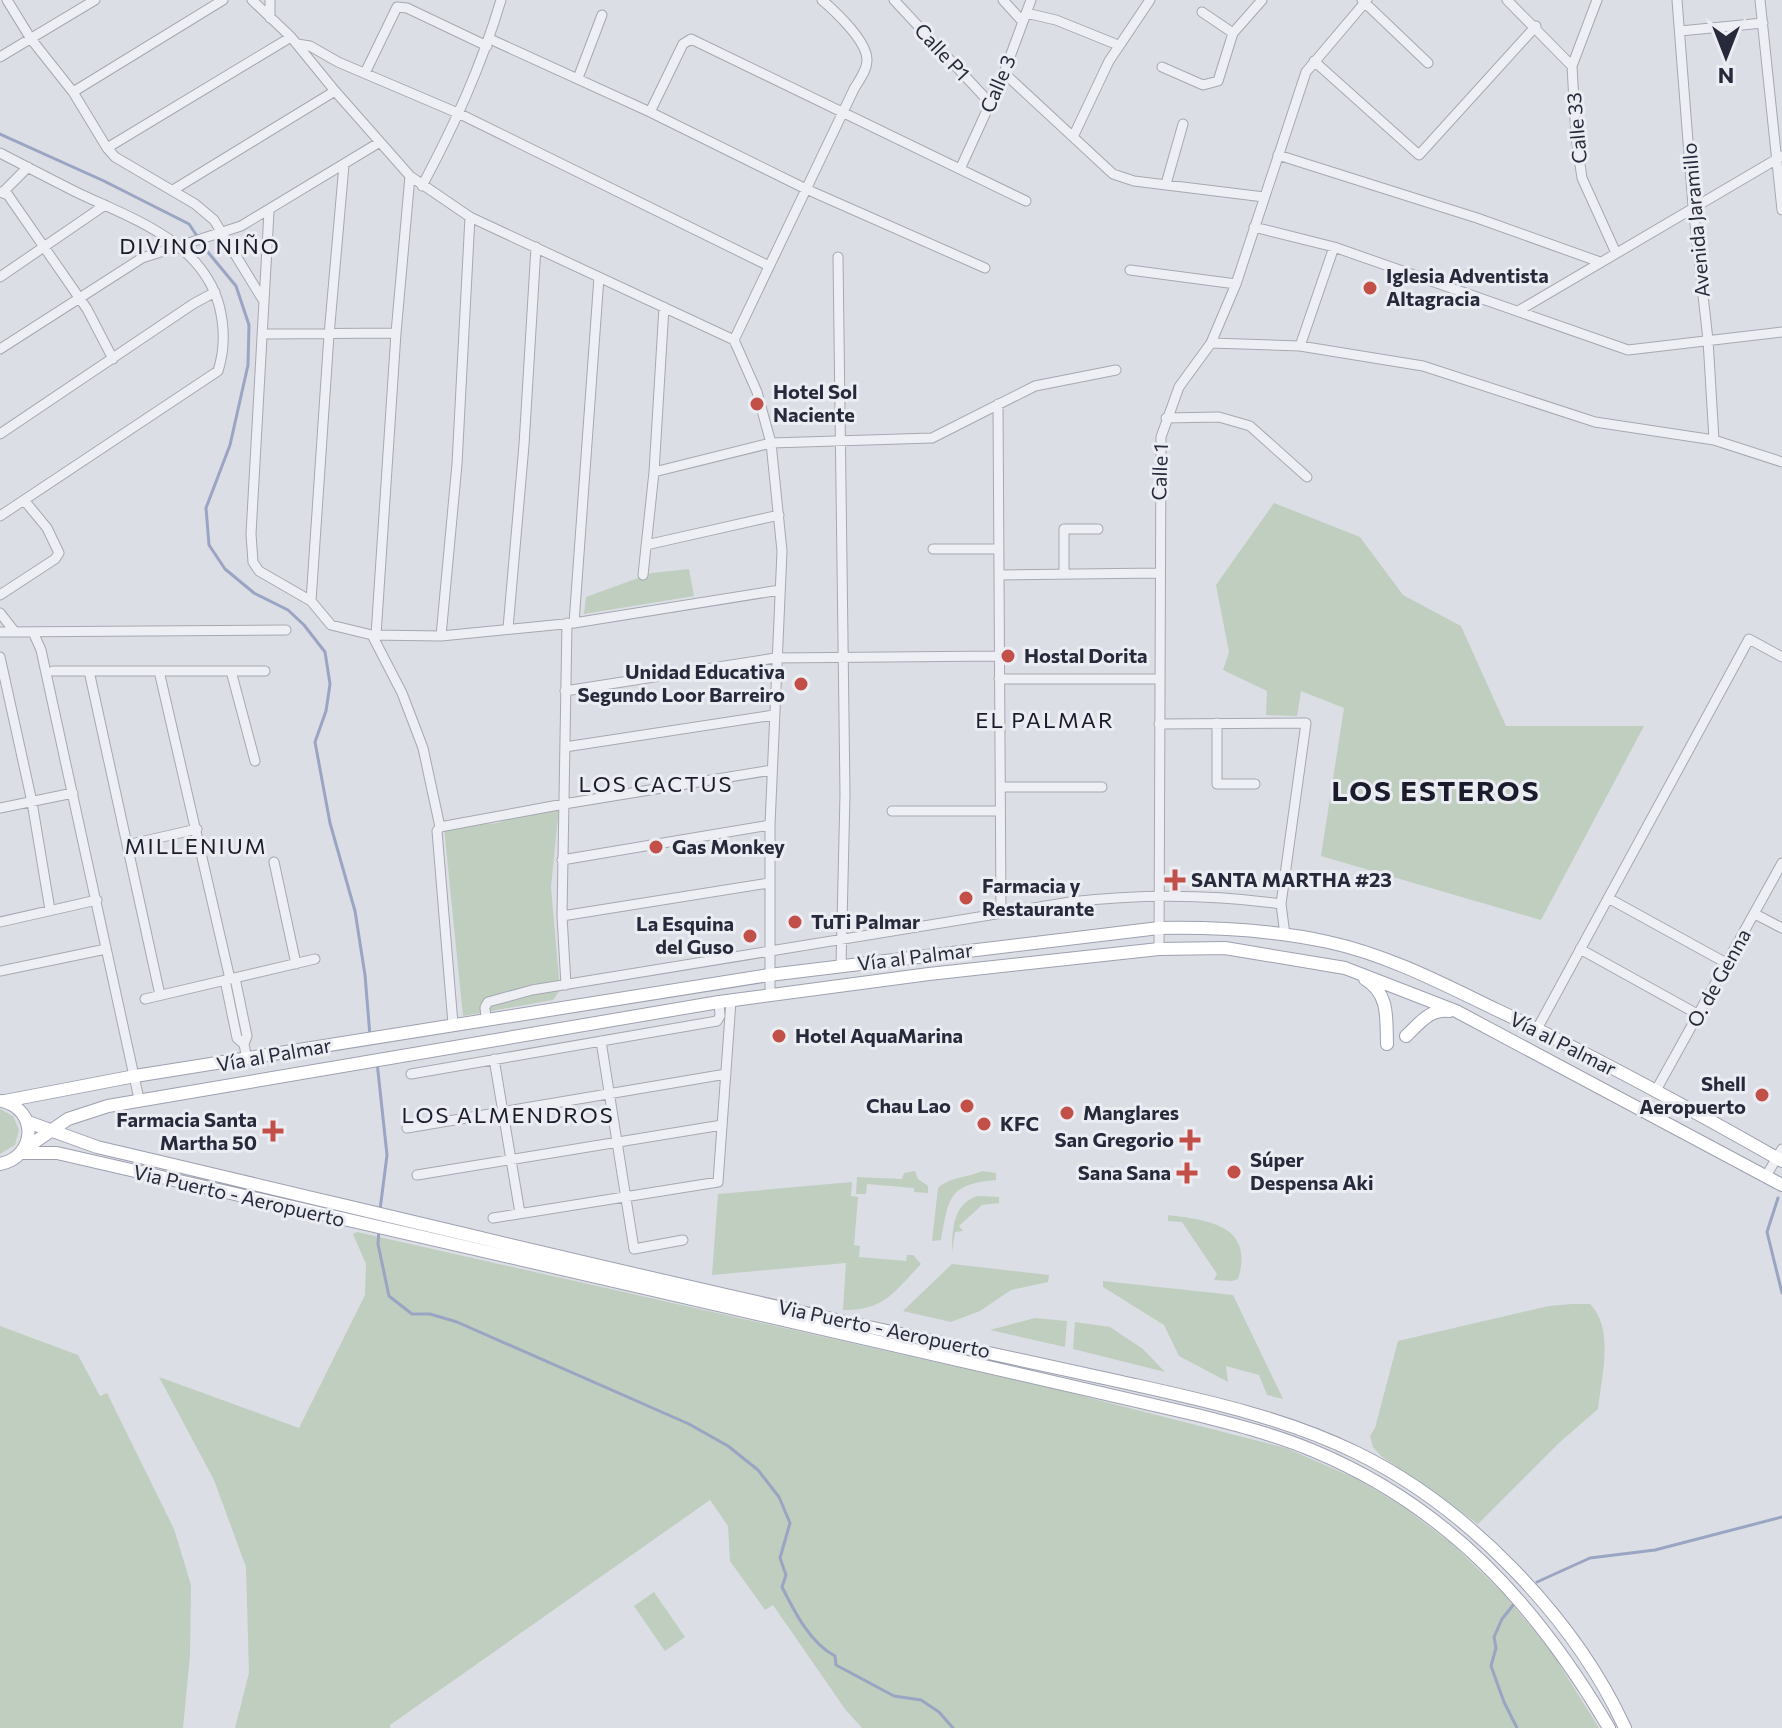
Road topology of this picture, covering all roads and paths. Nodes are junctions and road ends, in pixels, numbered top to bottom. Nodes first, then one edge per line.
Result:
1 (7, 0) edge
2 (95, 0) edge
3 (223, 0) edge
4 (252, 0) edge
5 (270, 0) edge
6 (501, 0) edge
7 (822, 0) edge
8 (894, 0) edge
9 (1003, 0) edge
10 (1031, 0) edge
11 (1150, 0) edge
12 (1262, 0) edge
13 (1507, 0) edge
14 (1597, 0) edge
15 (1677, 0) edge
16 (1760, 0) edge
17 (1364, 1) edge
18 (1202, 12) dead end
19 (602, 15) dead end
20 (270, 18) junction
21 (1025, 18) junction
22 (1763, 23) junction
23 (1536, 26) junction
24 (1680, 31) junction
25 (1233, 33) junction
26 (31, 39) junction
27 (294, 40) junction
28 (488, 42) junction
29 (1118, 45) junction
30 (0, 57) edge
31 (1314, 61) junction
32 (1428, 63) dead end
33 (1572, 66) junction
34 (1162, 67) dead end
35 (365, 73) junction
36 (1004, 73) junction
37 (578, 78) junction
38 (335, 91) junction
39 (73, 92) junction
40 (991, 104) junction
41 (843, 111) junction
42 (650, 112) junction
43 (460, 114) junction
44 (1183, 124) dead end
45 (1073, 137) junction
46 (380, 142) junction
47 (107, 148) junction
48 (0, 153) edge
49 (1278, 155) junction
50 (1780, 157) edge
51 (344, 165) junction
52 (28, 167) junction
53 (961, 167) junction
54 (410, 176) junction
55 (1166, 184) junction
56 (422, 186) junction
57 (806, 189) junction
58 (173, 190) junction
59 (2, 192) edge
60 (1264, 197) junction
61 (1026, 201) dead end
62 (105, 205) junction
63 (1693, 206) junction
64 (1782, 210) edge
65 (269, 212) junction
66 (470, 217) junction
67 (1254, 227) junction
68 (218, 234) junction
69 (178, 245) junction
70 (536, 247) junction
71 (1334, 247) junction
72 (45, 248) junction
73 (1616, 253) junction
74 (838, 257) dead end
75 (1600, 262) junction
76 (769, 266) junction
77 (985, 268) dead end
78 (1130, 270) dead end
79 (0, 277) edge
80 (599, 277) junction
81 (1236, 284) junction
82 (215, 292) junction
83 (79, 299) junction
84 (263, 300) junction
85 (664, 307) junction
86 (1520, 310) junction
87 (1782, 332) edge
88 (396, 333) junction
89 (264, 334) junction
90 (329, 335) junction
91 (734, 340) junction
92 (1708, 340) junction
93 (1211, 343) junction
94 (1300, 346) junction
95 (0, 349) edge
96 (113, 359) junction
97 (1116, 370) dead end
98 (998, 404) junction
99 (1166, 418) junction
100 (0, 434) edge
101 (839, 439) junction
102 (1714, 440) junction
103 (771, 443) junction
104 (1782, 462) edge
105 (654, 472) junction
106 (1307, 477) dead end
107 (24, 500) junction
108 (779, 515) junction
109 (0, 516) edge
110 (1098, 529) dead end
111 (646, 545) junction
112 (933, 549) dead end
113 (999, 549) junction
114 (1159, 573) junction
115 (1064, 574) junction
116 (643, 575) dead end
117 (999, 575) junction
118 (780, 590) junction
119 (0, 595) edge
120 (311, 601) junction
121 (0, 613) edge
122 (571, 623) junction
123 (508, 628) junction
124 (286, 630) dead end
125 (0, 632) edge
126 (15, 632) junction
127 (33, 632) junction
128 (374, 635) junction
129 (441, 636) junction
130 (999, 656) junction
131 (0, 657) edge
132 (842, 657) junction
133 (1782, 657) edge
134 (775, 658) junction
135 (53, 671) dead end
136 (89, 671) junction
137 (159, 671) junction
138 (231, 671) junction
139 (265, 671) dead end
140 (999, 679) junction
141 (1159, 679) junction
142 (565, 691) junction
143 (4, 694) edge
144 (774, 715) junction
145 (1217, 723) junction
146 (1159, 724) junction
147 (565, 747) junction
148 (255, 761) dead end
149 (772, 770) junction
150 (1255, 784) dead end
151 (1000, 787) junction
152 (1102, 787) dead end
153 (73, 793) junction
154 (32, 802) junction
155 (564, 804) junction
156 (0, 808) edge
157 (892, 811) dead end
158 (1000, 811) junction
159 (770, 825) junction
160 (440, 827) junction
161 (197, 829) junction
162 (127, 845) junction
163 (562, 860) junction
164 (274, 862) dead end
165 (1782, 863) edge
166 (769, 883) junction
167 (1159, 896) junction
168 (1608, 898) junction
169 (97, 900) junction
170 (1281, 904) junction
171 (50, 910) junction
172 (1001, 913) junction
173 (1755, 914) junction
174 (562, 916) junction
175 (0, 922) edge
176 (1159, 928) junction
177 (1782, 928) edge
178 (1285, 935) junction
179 (841, 940) junction
180 (106, 949) junction
181 (1159, 949) junction
182 (1580, 949) junction
183 (769, 951) junction
184 (315, 959) dead end
185 (296, 964) junction
186 (1728, 964) junction
187 (841, 966) junction
188 (1345, 968) junction
189 (0, 971) edge
190 (769, 975) junction
191 (230, 979) junction
192 (566, 985) junction
193 (160, 995) junction
194 (770, 995) junction
195 (145, 999) dead end
196 (725, 1002) junction
197 (1456, 1011) junction
198 (1699, 1015) junction
199 (486, 1019) junction
200 (453, 1024) junction
201 (1537, 1029) junction
202 (1406, 1036) dead end
203 (601, 1041) junction
204 (1387, 1044) dead end
205 (494, 1059) junction
206 (247, 1060) junction
207 (411, 1074) dead end
208 (726, 1074) junction
209 (135, 1076) junction
210 (1655, 1092) junction
211 (609, 1093) junction
212 (139, 1099) junction
213 (3, 1101) edge
214 (503, 1112) junction
215 (28, 1122) junction
216 (722, 1125) junction
217 (407, 1128) dead end
218 (50, 1130) junction
219 (618, 1141) junction
220 (24, 1151) junction
221 (1780, 1156) edge
222 (510, 1159) junction
223 (0, 1164) edge
224 (417, 1175) dead end
225 (1766, 1176) junction
226 (1782, 1185) edge
227 (626, 1197) junction
228 (520, 1213) junction
229 (352, 1215) junction
230 (493, 1218) dead end
231 (410, 1229) junction
232 (683, 1240) dead end
233 (1626, 1725) edge
234 (1609, 1728) edge

1 - 26 street
2 - 26 street
3 - 39 street
4 - 20 street
5 - 20 street
6 - 28 street
7 - 41 street
8 - 40 street, Calle P1
9 - 21 street
10 - 21 street, Calle 3
11 - 29 street
12 - 25 street
13 - 23 street
14 - 33 street, Calle 33
15 - 24 street, Avenida Jaramillo
16 - 22 street
17 - 31 street, Calle 1
17 - 32 street
18 - 25 street
19 - 37 street
20 - 27 street
21 - 29 street
21 - 36 street, Calle 3
22 - 24 street
22 - 50 street
23 - 31 street
23 - 33 street
24 - 63 street, Avenida Jaramillo
25 - 34 street
26 - 30 street
26 - 39 street
27 - 35 street
27 - 38 street
27 - 47 street
28 - 35 street
28 - 37 street
28 - 43 street
29 - 45 street
31 - 49 street, Calle 1
33 - 73 street, Calle 33
35 - 43 street
36 - 40 street, Calle 3
36 - 45 street
37 - 42 street
38 - 46 street
38 - 58 street
39 - 47 street
40 - 53 street, Calle 3
41 - 42 street
41 - 53 street
41 - 57 street
42 - 57 street
43 - 56 street
43 - 76 street
44 - 55 street
45 - 55 street
46 - 51 street
46 - 54 street
47 - 58 street
48 - 52 street
49 - 60 street, Calle 1
49 - 75 street
50 - 63 street
50 - 64 street
51 - 65 street
51 - 90 street
52 - 59 street
52 - 62 street
53 - 61 street
54 - 56 street
54 - 88 street
55 - 60 street
56 - 66 street
57 - 76 street
57 - 77 street
58 - 68 street
59 - 72 street
60 - 67 street, Calle 1
62 - 69 street
62 - 72 street
63 - 73 street
63 - 92 street, Avenida Jaramillo
65 - 68 street
65 - 84 street
66 - 70 street
66 - 129 street
67 - 71 street
67 - 81 street, Calle 1
68 - 69 street
68 - 84 street
69 - 82 street
69 - 83 street
70 - 80 street
70 - 123 street
71 - 86 street
71 - 94 street
72 - 79 street
72 - 83 street
73 - 75 street
74 - 101 street
75 - 86 street
76 - 91 street
78 - 81 street
80 - 85 street
80 - 122 street
81 - 93 street, Calle 1
82 - 96 street
82 - 107 street
83 - 95 street
83 - 96 street
84 - 89 street
85 - 91 street
85 - 105 street
86 - 92 street
87 - 92 street
88 - 90 street
88 - 128 street
89 - 90 street
89 - 120 street
90 - 120 street
91 - 103 street
92 - 102 street, Avenida Jaramillo
93 - 94 street
93 - 99 street, Calle 1
94 - 102 street
96 - 100 street
97 - 98 street
98 - 101 street
98 - 113 street
99 - 106 street
99 - 114 street, Calle 1
101 - 103 street
101 - 132 street
102 - 104 street
103 - 105 street
103 - 108 street
105 - 111 street
107 - 109 street
107 - 119 street
108 - 111 street
108 - 118 street
110 - 115 street
111 - 116 street
112 - 113 street
113 - 117 street
114 - 115 street
114 - 141 street, Calle 1
115 - 117 street
117 - 130 street
118 - 122 street
118 - 134 street
120 - 128 street
121 - 126 street
122 - 123 street
122 - 142 street
123 - 129 street
124 - 127 street
125 - 126 street
126 - 127 street
127 - 153 street
128 - 129 street
128 - 160 street
130 - 132 street
130 - 140 street
131 - 143 street
132 - 134 street
132 - 179 street
133 - 168 street
134 - 142 street
134 - 144 street
135 - 136 street
136 - 137 street
136 - 162 street
137 - 138 street
137 - 161 street
138 - 139 street
138 - 148 street
140 - 141 street
140 - 151 street
141 - 146 street, Calle 1
142 - 147 street
143 - 154 street
144 - 147 street
144 - 149 street
145 - 146 street
145 - 150 street
145 - 170 street
146 - 167 street, Calle 1
147 - 155 street
149 - 155 street
149 - 159 street
151 - 152 street
151 - 158 street
153 - 154 street
153 - 169 street
154 - 156 street
154 - 171 street
155 - 160 street
155 - 163 street
157 - 158 street
158 - 172 street
159 - 163 street
159 - 166 street
160 - 200 street
161 - 162 street
161 - 191 street
162 - 193 street
163 - 174 street
164 - 185 street
165 - 173 street, O. de Genna
166 - 174 street
166 - 183 street
167 - 170 street
167 - 172 street
167 - 176 street, Calle 1
168 - 182 street
168 - 186 street
169 - 171 street
169 - 180 street
170 - 178 street
171 - 175 street
172 - 179 street
173 - 177 street
173 - 186 street, O. de Genna
174 - 192 street
176 - 178 main road, Vía al Palmar
176 - 181 street, Calle 1
176 - 187 main road, Vía al Palmar
178 - 201 main road, Vía al Palmar
179 - 183 street
179 - 187 street
180 - 189 street
180 - 209 street
181 - 188 main road, Vía al Palmar
181 - 194 main road, Vía al Palmar
182 - 198 street
182 - 201 street
183 - 190 street
183 - 192 street
184 - 185 street
185 - 191 street
186 - 198 street, O. de Genna
187 - 190 main road, Vía al Palmar
188 - 197 main road, Vía al Palmar
188 - 204 main road
190 - 194 street
190 - 199 main road, Vía al Palmar
191 - 193 street
191 - 206 street
192 - 199 street
193 - 195 street
194 - 196 main road, Vía al Palmar
196 - 203 street
196 - 208 street
196 - 212 main road, Vía al Palmar
197 - 202 main road
197 - 225 main road, Vía al Palmar
198 - 210 street, O. de Genna
199 - 200 main road, Vía al Palmar
200 - 206 main road, Vía al Palmar
201 - 210 main road, Vía al Palmar
203 - 205 street
203 - 211 street
205 - 207 street
205 - 214 street
206 - 209 main road, Vía al Palmar
208 - 211 street
208 - 216 street
209 - 212 street
209 - 213 main road, Vía al Palmar
210 - 221 main road, Vía al Palmar
211 - 214 street
211 - 219 street
212 - 218 main road, Vía al Palmar
213 - 215 main road
214 - 217 street
214 - 222 street
215 - 218 main road, Via Puerto - Aeropuerto
215 - 220 main road
216 - 219 street
216 - 227 street
218 - 220 main road, Vía al Palmar
218 - 229 main road, Via Puerto - Aeropuerto
219 - 222 street
219 - 227 street
220 - 223 main road, Vía al Palmar
220 - 229 main road, Via Puerto - Aeropuerto
221 - 225 street
222 - 224 street
222 - 228 street
225 - 226 main road, Vía al Palmar
227 - 228 street
227 - 232 street
228 - 230 street
229 - 231 main road, Via Puerto - Aeropuerto
231 - 233 main road, Via Puerto - Aeropuerto
231 - 234 main road, Via Puerto - Aeropuerto

